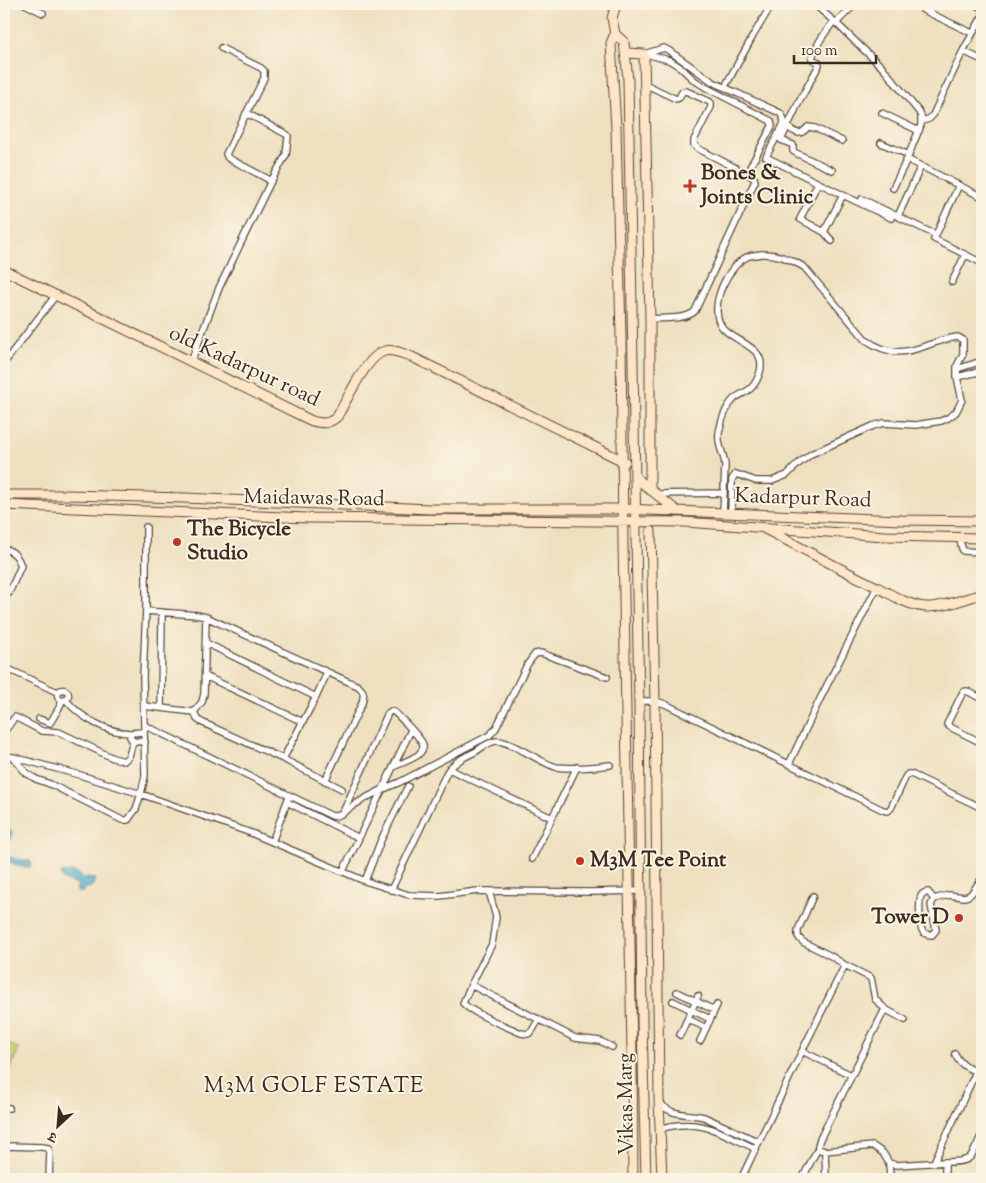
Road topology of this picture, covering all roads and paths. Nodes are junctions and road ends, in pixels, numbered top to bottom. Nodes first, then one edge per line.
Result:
1 (25, 4) edge
2 (616, 4) edge
3 (772, 4) edge
4 (814, 4) edge
5 (855, 4) edge
6 (974, 4) edge
7 (982, 8) edge
8 (923, 10) dead end
9 (43, 13) dead end
10 (982, 17) edge
11 (835, 22) junction
12 (972, 33) junction
13 (615, 34) junction
14 (221, 48) dead end
15 (963, 52) junction
16 (626, 53) junction
17 (644, 54) junction
18 (982, 60) edge
19 (727, 83) dead end
20 (645, 84) junction
21 (246, 113) junction
22 (882, 113) dead end
23 (922, 121) junction
24 (786, 127) junction
25 (919, 131) junction
26 (842, 141) dead end
27 (881, 142) dead end
28 (908, 157) junction
29 (921, 166) junction
30 (832, 170) dead end
31 (747, 174) junction
32 (270, 183) junction
33 (818, 183) junction
34 (959, 185) junction
35 (630, 188) junction
36 (893, 188) dead end
37 (647, 189) junction
38 (843, 195) junction
39 (982, 197) edge
40 (862, 199) dead end
41 (630, 202) junction
42 (648, 202) junction
43 (898, 216) junction
44 (891, 218) dead end
45 (824, 232) junction
46 (936, 235) junction
47 (832, 241) dead end
48 (966, 254) junction
49 (631, 260) junction
50 (649, 260) junction
51 (982, 262) edge
52 (4, 270) edge
53 (952, 282) dead end
54 (56, 295) junction
55 (650, 319) junction
56 (982, 361) edge
57 (190, 362) junction
58 (4, 363) edge
59 (957, 369) junction
60 (982, 371) edge
61 (957, 377) junction
62 (622, 461) junction
63 (635, 466) junction
64 (635, 477) junction
65 (653, 492) junction
66 (723, 494) junction
67 (4, 495) edge
68 (4, 505) edge
69 (623, 509) junction
70 (635, 510) junction
71 (677, 511) junction
72 (727, 514) junction
73 (902, 520) junction
74 (635, 521) junction
75 (982, 521) edge
76 (624, 522) junction
77 (667, 522) junction
78 (146, 527) dead end
79 (760, 527) junction
80 (652, 531) junction
81 (904, 536) junction
82 (959, 538) junction
83 (982, 538) edge
84 (636, 549) junction
85 (4, 550) edge
86 (982, 552) edge
87 (877, 588) junction
88 (982, 594) edge
89 (4, 595) edge
90 (146, 611) junction
91 (162, 612) junction
92 (206, 617) junction
93 (206, 644) junction
94 (4, 667) edge
95 (328, 673) junction
96 (206, 676) junction
97 (607, 676) dead end
98 (59, 692) junction
99 (316, 698) junction
100 (982, 699) edge
101 (64, 700) junction
102 (638, 700) junction
103 (655, 701) junction
104 (144, 706) junction
105 (161, 708) junction
106 (194, 712) junction
107 (39, 719) dead end
108 (303, 722) junction
109 (144, 724) junction
110 (411, 730) junction
111 (4, 732) edge
112 (144, 732) junction
113 (130, 733) junction
114 (133, 741) junction
115 (145, 742) junction
116 (982, 743) edge
117 (4, 756) edge
118 (13, 757) junction
119 (284, 760) junction
120 (789, 764) junction
121 (610, 765) dead end
122 (393, 767) junction
123 (577, 767) junction
124 (449, 769) junction
125 (325, 781) junction
126 (408, 786) dead end
127 (342, 789) dead end
128 (382, 789) junction
129 (982, 790) edge
130 (142, 794) junction
131 (290, 796) junction
132 (982, 796) edge
133 (286, 802) junction
134 (982, 808) edge
135 (344, 812) junction
136 (552, 818) junction
137 (359, 838) junction
138 (272, 842) junction
139 (532, 859) dead end
140 (343, 871) junction
141 (982, 878) edge
142 (365, 881) junction
143 (391, 890) junction
144 (489, 891) junction
145 (641, 891) junction
146 (629, 892) junction
147 (813, 896) dead end
148 (934, 899) junction
149 (845, 965) junction
150 (471, 985) junction
151 (677, 992) dead end
152 (697, 998) junction
153 (673, 1001) dead end
154 (885, 1009) junction
155 (692, 1010) junction
156 (688, 1019) junction
157 (710, 1019) junction
158 (539, 1020) junction
159 (905, 1020) dead end
160 (706, 1028) junction
161 (680, 1035) dead end
162 (700, 1041) dead end
163 (612, 1047) dead end
164 (802, 1051) junction
165 (955, 1054) dead end
166 (979, 1073) edge
167 (851, 1075) junction
168 (644, 1094) junction
169 (658, 1100) junction
170 (691, 1115) junction
171 (690, 1125) junction
172 (660, 1130) junction
173 (982, 1134) edge
174 (646, 1139) junction
175 (759, 1142) junction
176 (4, 1146) edge
177 (818, 1148) junction
178 (756, 1149) junction
179 (824, 1151) junction
180 (934, 1162) junction
181 (945, 1162) junction
182 (889, 1163) junction
183 (742, 1178) dead end
184 (49, 1179) edge
185 (633, 1179) edge
186 (646, 1179) edge
187 (662, 1179) edge
188 (802, 1179) edge
189 (826, 1179) edge
190 (890, 1179) edge
191 (945, 1179) edge

1 - 9 street
2 - 13 street
3 - 19 street
4 - 11 street
5 - 11 street
6 - 7 street
8 - 12 street
10 - 12 street
11 - 23 street
11 - 24 street
12 - 15 street
13 - 16 street
13 - 62 street
14 - 21 street
15 - 18 street
15 - 23 street
16 - 17 street
16 - 35 street, Vikas Marg
17 - 20 street
17 - 31 street
17 - 33 street
20 - 31 street
20 - 37 street
21 - 32 street
21 - 32 street
22 - 25 street
23 - 25 street
24 - 26 street
24 - 30 street
25 - 28 street
27 - 28 street
28 - 29 street
28 - 36 street
29 - 34 street
29 - 43 street
31 - 55 street
32 - 57 street
33 - 38 street
33 - 45 street
34 - 39 street
34 - 46 street
35 - 37 street
35 - 41 street, Vikas Marg
37 - 42 street
38 - 44 street
38 - 45 street
40 - 43 street
41 - 42 street
41 - 49 street, Vikas Marg
42 - 50 street
43 - 46 street
45 - 47 street
46 - 48 street
48 - 51 street
48 - 53 street
49 - 50 street
49 - 63 street, Vikas Marg
50 - 55 street
52 - 54 street, old Kadarpur road
54 - 57 street, old Kadarpur road
54 - 58 street
55 - 65 street
56 - 59 street
57 - 62 street, old Kadarpur road
59 - 61 street
59 - 66 street
60 - 61 street
61 - 72 street
62 - 63 street, old Kadarpur road
62 - 69 street
63 - 64 street, Vikas Marg
64 - 65 street
64 - 70 street, Vikas Marg
65 - 66 street
65 - 71 street
66 - 72 street
67 - 69 street, Maidawas Road
68 - 76 street, Maidawas Road
69 - 70 street, Kadarpur Road
69 - 76 street
70 - 71 street, Kadarpur Road
70 - 74 street, Vikas Marg
71 - 72 street, Kadarpur Road
72 - 73 street, Kadarpur Road
73 - 75 street, Kadarpur Road
73 - 81 street
74 - 76 street, Kadarpur Road
74 - 77 street, Kadarpur Road
74 - 84 street, Vikas Marg
76 - 146 street
77 - 79 street, Kadarpur Road
77 - 80 street
78 - 90 street
79 - 81 street, Kadarpur Road
79 - 87 street
80 - 84 street
80 - 103 street
81 - 82 street, Kadarpur Road
82 - 83 street, Kadarpur Road
82 - 86 street
84 - 102 street, Vikas Marg
85 - 89 street
87 - 88 street
87 - 120 street
90 - 91 street
90 - 104 street
91 - 92 street
91 - 105 street
92 - 93 street
92 - 95 street
93 - 96 street
93 - 99 street
94 - 98 street
95 - 99 street
95 - 125 street
96 - 106 street
96 - 108 street
97 - 128 street
98 - 101 street
98 - 101 street
99 - 108 street
100 - 116 street
101 - 107 street
101 - 113 street
102 - 103 street
102 - 145 street, Vikas Marg
103 - 120 street
103 - 169 street
104 - 105 street
104 - 109 street
105 - 106 street
106 - 119 street
108 - 119 street
109 - 112 street
109 - 131 street
110 - 122 street
110 - 122 street
110 - 135 street
111 - 114 street
112 - 113 street
112 - 115 street
113 - 114 street
114 - 115 street
115 - 130 street
117 - 118 street
118 - 130 street
118 - 130 street
119 - 125 street
120 - 134 street
121 - 123 street
122 - 128 street
123 - 124 street
123 - 136 street
124 - 136 street
124 - 143 street
125 - 127 street
126 - 142 street
128 - 135 street
128 - 137 street
129 - 132 street
130 - 138 street
131 - 133 street
131 - 135 street
133 - 137 street
133 - 138 street
136 - 139 street
137 - 140 street
138 - 140 street
140 - 142 street
141 - 148 street
142 - 143 street
143 - 144 street
144 - 146 street
144 - 150 street
145 - 146 street
145 - 168 street, Vikas Marg
146 - 185 street
147 - 149 street
148 - 148 street
149 - 154 street
149 - 164 street
150 - 158 street
150 - 158 street
151 - 152 street
152 - 155 street
152 - 157 street
153 - 155 street
154 - 159 street
154 - 167 street
155 - 156 street
155 - 157 street
156 - 160 street
156 - 161 street
157 - 160 street
158 - 163 street
160 - 162 street
164 - 167 street
164 - 175 street
165 - 166 street
166 - 180 street
167 - 177 street
168 - 169 street
168 - 174 street, Vikas Marg
169 - 170 street
169 - 172 street
170 - 171 street
170 - 175 street
171 - 172 street
171 - 178 street
172 - 174 street
172 - 187 street
173 - 181 street
174 - 186 street, Vikas Marg
175 - 178 street
176 - 184 street
177 - 179 street
177 - 188 street
178 - 183 street
179 - 182 street
179 - 189 street
180 - 181 street
180 - 182 street
181 - 191 street
182 - 190 street

